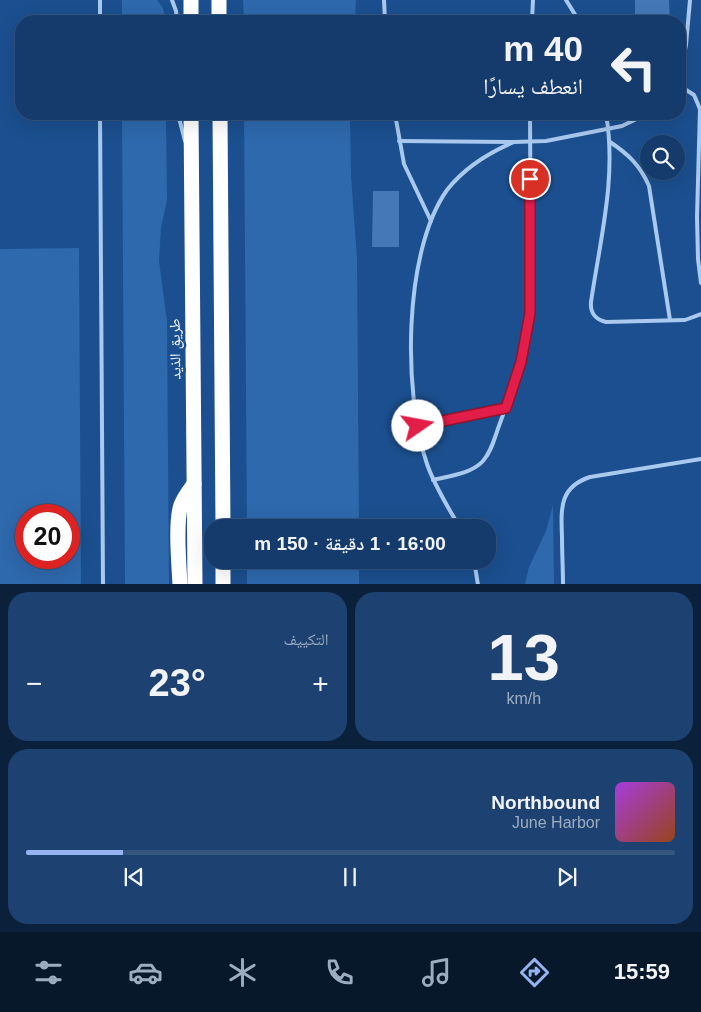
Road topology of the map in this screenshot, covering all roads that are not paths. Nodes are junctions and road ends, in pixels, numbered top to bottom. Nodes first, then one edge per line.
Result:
1 (100, 0) edge
2 (172, 0) edge
3 (191, 0) edge
4 (219, 0) edge
5 (384, 0) edge
6 (533, 0) edge
7 (566, 0) edge
8 (690, 0) edge
9 (100, 15) edge
10 (176, 15) edge
11 (191, 15) edge
12 (219, 15) edge
13 (384, 15) edge
14 (532, 15) edge
15 (575, 15) edge
16 (686, 45) edge
17 (686, 90) edge
18 (100, 120) edge
19 (180, 120) edge
20 (192, 120) edge
21 (220, 120) edge
22 (396, 120) edge
23 (530, 120) edge
24 (607, 120) edge
25 (635, 120) edge
26 (609, 129) junction
27 (399, 141) junction
28 (514, 142) junction
29 (530, 142) junction
30 (610, 142) junction
31 (192, 155) junction
32 (430, 221) junction
33 (701, 283) edge
34 (701, 314) edge
35 (670, 320) junction
36 (506, 408) junction
37 (418, 426) junction
38 (701, 459) edge
39 (433, 480) junction
40 (194, 484) junction
41 (223, 519) edge
42 (454, 519) edge
43 (223, 569) edge
44 (476, 569) edge
45 (103, 584) edge
46 (180, 584) edge
47 (195, 584) edge
48 (223, 584) edge
49 (478, 584) edge
50 (563, 584) edge

1 - 9 lane
2 - 10 lane
3 - 11 highway
4 - 12 highway
5 - 13 lane
6 - 14 lane
7 - 15 lane
8 - 16 lane
17 - 33 lane
18 - 45 lane
19 - 31 lane
20 - 31 highway, طريق الذيد
21 - 41 highway
22 - 27 lane
23 - 29 lane
24 - 26 lane
25 - 26 lane
26 - 29 lane
26 - 30 lane
27 - 28 lane
27 - 32 lane
28 - 29 lane
28 - 32 lane
29 - 36 lane
30 - 35 lane
30 - 35 lane
31 - 40 highway, طريق الذيد
32 - 37 lane
34 - 35 lane
36 - 37 lane
36 - 39 lane
37 - 39 lane
38 - 50 lane
39 - 42 lane
40 - 46 highway
40 - 47 highway, طريق الذيد
43 - 48 highway
44 - 49 lane

